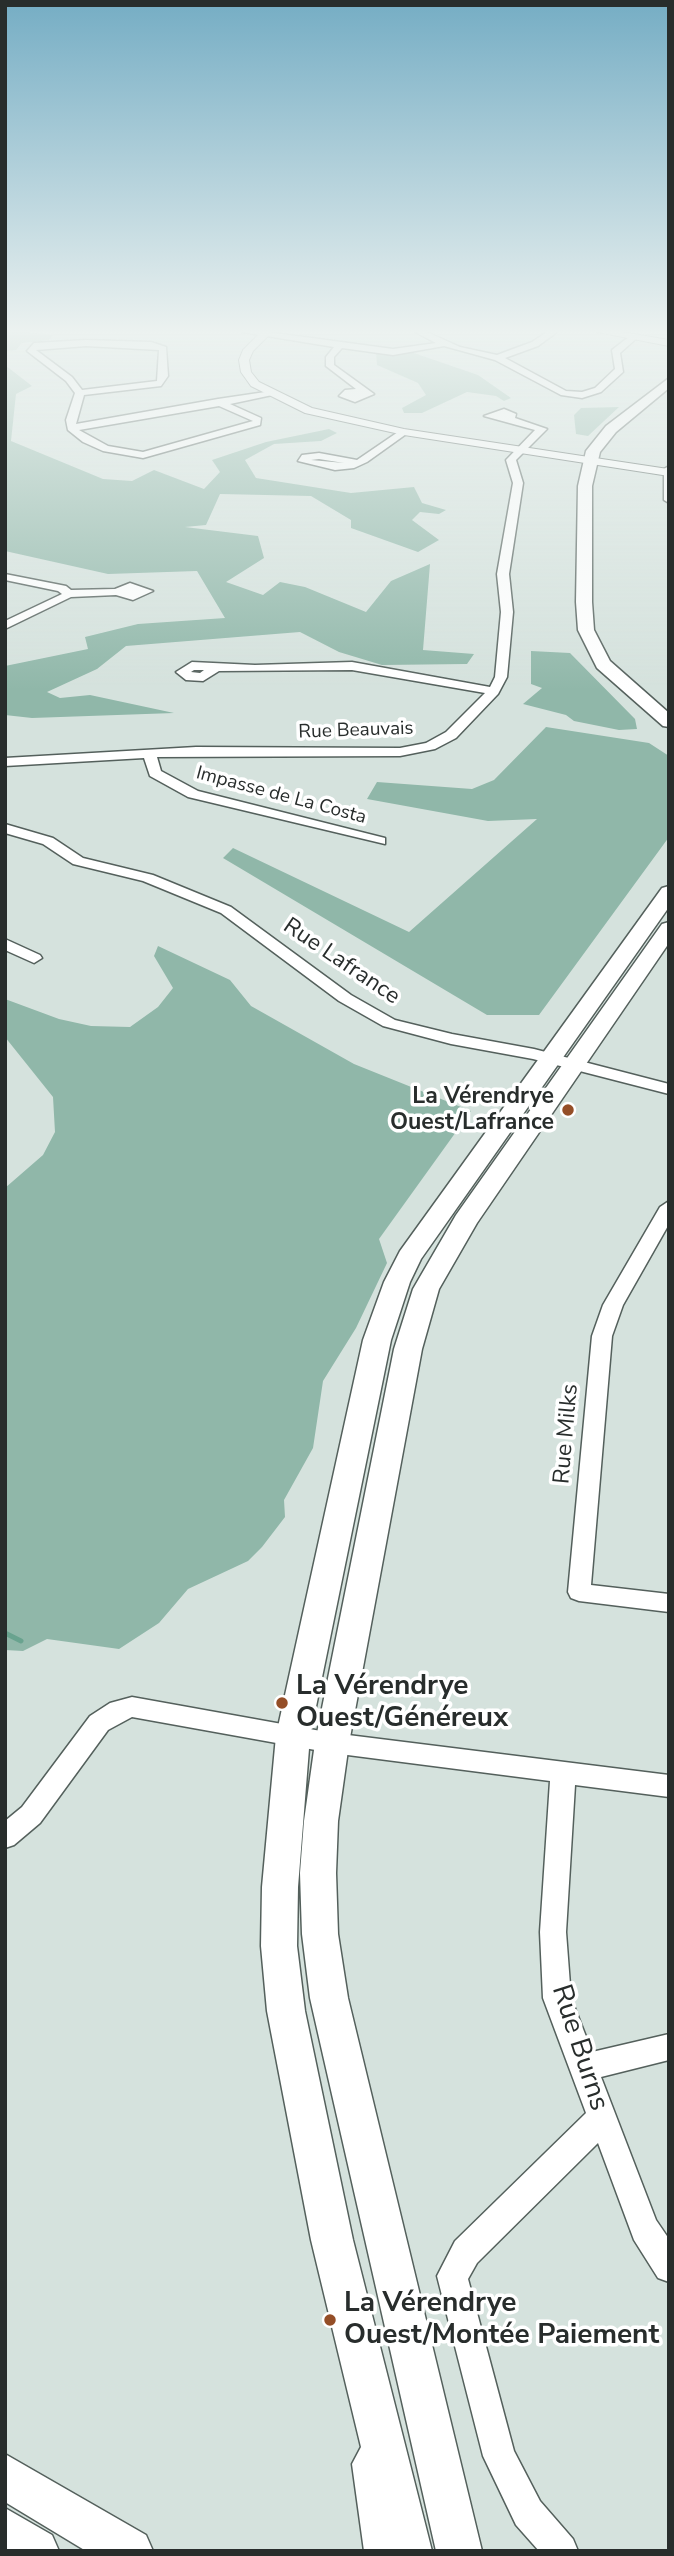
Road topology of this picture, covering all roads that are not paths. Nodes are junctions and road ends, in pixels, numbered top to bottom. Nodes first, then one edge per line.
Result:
1 (120, 451) edge
2 (156, 451) edge
3 (375, 451) edge
4 (519, 451) edge
5 (521, 451) edge
6 (593, 451) edge
7 (613, 451) edge
8 (590, 461) junction
9 (358, 463) dead end
10 (605, 471) junction
11 (668, 471) edge
12 (669, 500) edge
13 (5, 577) edge
14 (117, 592) dead end
15 (68, 594) junction
16 (5, 626) edge
17 (622, 660) dead end
18 (215, 668) dead end
19 (494, 691) junction
20 (669, 704) edge
21 (669, 722) edge
22 (150, 754) junction
23 (5, 762) edge
24 (5, 828) edge
25 (380, 841) dead end
26 (669, 892) edge
27 (669, 928) edge
28 (5, 944) edge
29 (34, 958) dead end
30 (562, 1061) junction
31 (669, 1089) edge
32 (669, 1207) edge
33 (669, 1603) edge
34 (313, 1740) junction
35 (563, 1773) junction
36 (669, 1786) edge
37 (5, 1837) edge
38 (669, 2047) edge
39 (585, 2067) junction
40 (602, 2118) junction
41 (669, 2267) edge
42 (352, 2316) junction
43 (5, 2476) edge
44 (5, 2533) edge
45 (25, 2551) edge
46 (36, 2551) edge
47 (130, 2551) edge
48 (387, 2551) edge
49 (409, 2551) edge
50 (459, 2551) edge
51 (561, 2551) edge

1 - 2 street
3 - 9 street
4 - 19 street, Rue Beauvais
5 - 8 street
6 - 8 main road
7 - 10 main road
8 - 10 street
8 - 21 main road
10 - 11 street
11 - 12 street
13 - 15 street
14 - 15 street
15 - 16 street
17 - 20 main road
18 - 19 street
19 - 22 street, Rue Beauvais
22 - 23 street, Rue Beauvais
22 - 25 street, Impasse de La Costa
24 - 30 street, Rue Lafrance
26 - 30 main road
27 - 30 main road
28 - 29 street
30 - 31 street, Rue Lafrance
30 - 34 main road
30 - 34 main road
32 - 33 street, Rue Milks
34 - 35 street
34 - 37 street
34 - 42 main road
34 - 50 main road
35 - 36 street
35 - 39 street, Rue Burns
38 - 39 street
39 - 40 street, Rue Burns
40 - 41 street, Rue Burns
40 - 51 street
42 - 48 main road
42 - 49 main road
43 - 47 main road
44 - 45 main road
44 - 46 main road

